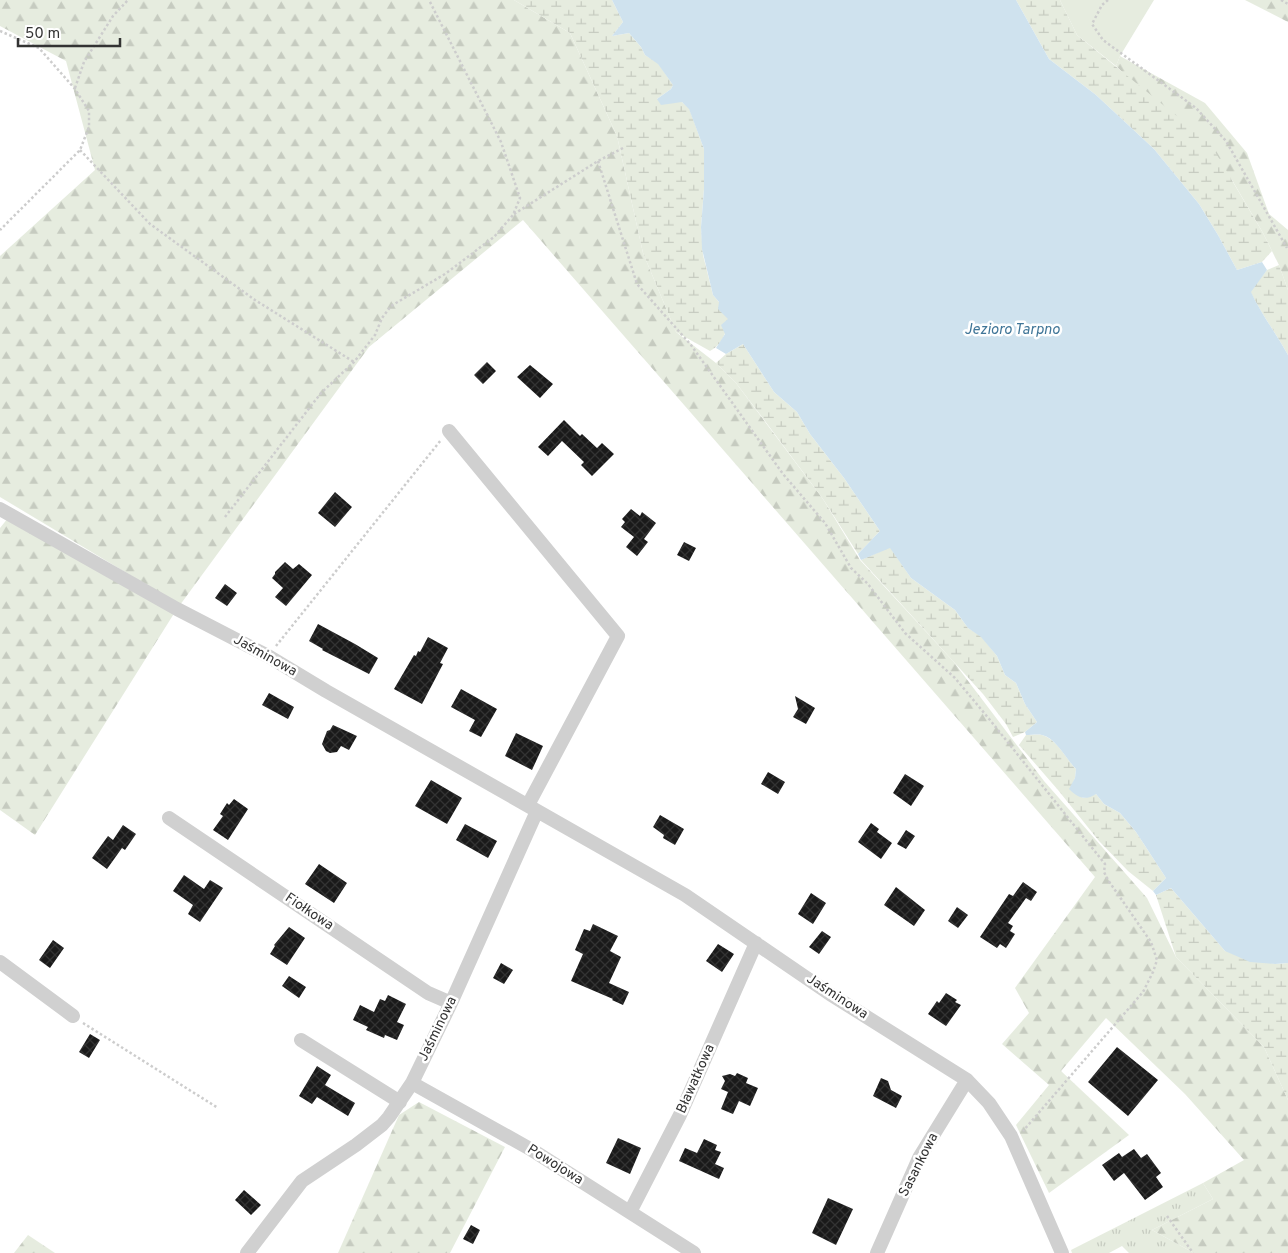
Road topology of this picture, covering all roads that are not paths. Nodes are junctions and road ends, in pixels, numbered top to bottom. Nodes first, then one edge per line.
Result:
1 (449, 431) road end
2 (0, 509) edge
3 (532, 808) junction
4 (169, 818) dead end
5 (756, 943) junction
6 (0, 962) edge
7 (451, 1003) junction
8 (73, 1016) road end
9 (301, 1040) dead end
10 (967, 1080) junction
11 (412, 1083) junction
12 (400, 1102) junction
13 (630, 1212) junction
14 (247, 1253) edge
15 (694, 1253) edge
16 (877, 1253) edge
17 (1062, 1253) edge

1 - 3 street, Jaśminowa
2 - 3 street, Jaśminowa
3 - 5 street, Jaśminowa
3 - 7 street, Jaśminowa
4 - 7 street, Fiołkowa
5 - 10 street, Jaśminowa
5 - 13 street, Bławatkowa
6 - 8 street
7 - 11 street, Jaśminowa
9 - 12 street
10 - 16 street, Sasankowa
10 - 17 street, Jaśminowa
11 - 12 street, Jaśminowa
11 - 13 street, Powojowa
12 - 14 street, Jaśminowa
13 - 15 street, Powojowa

